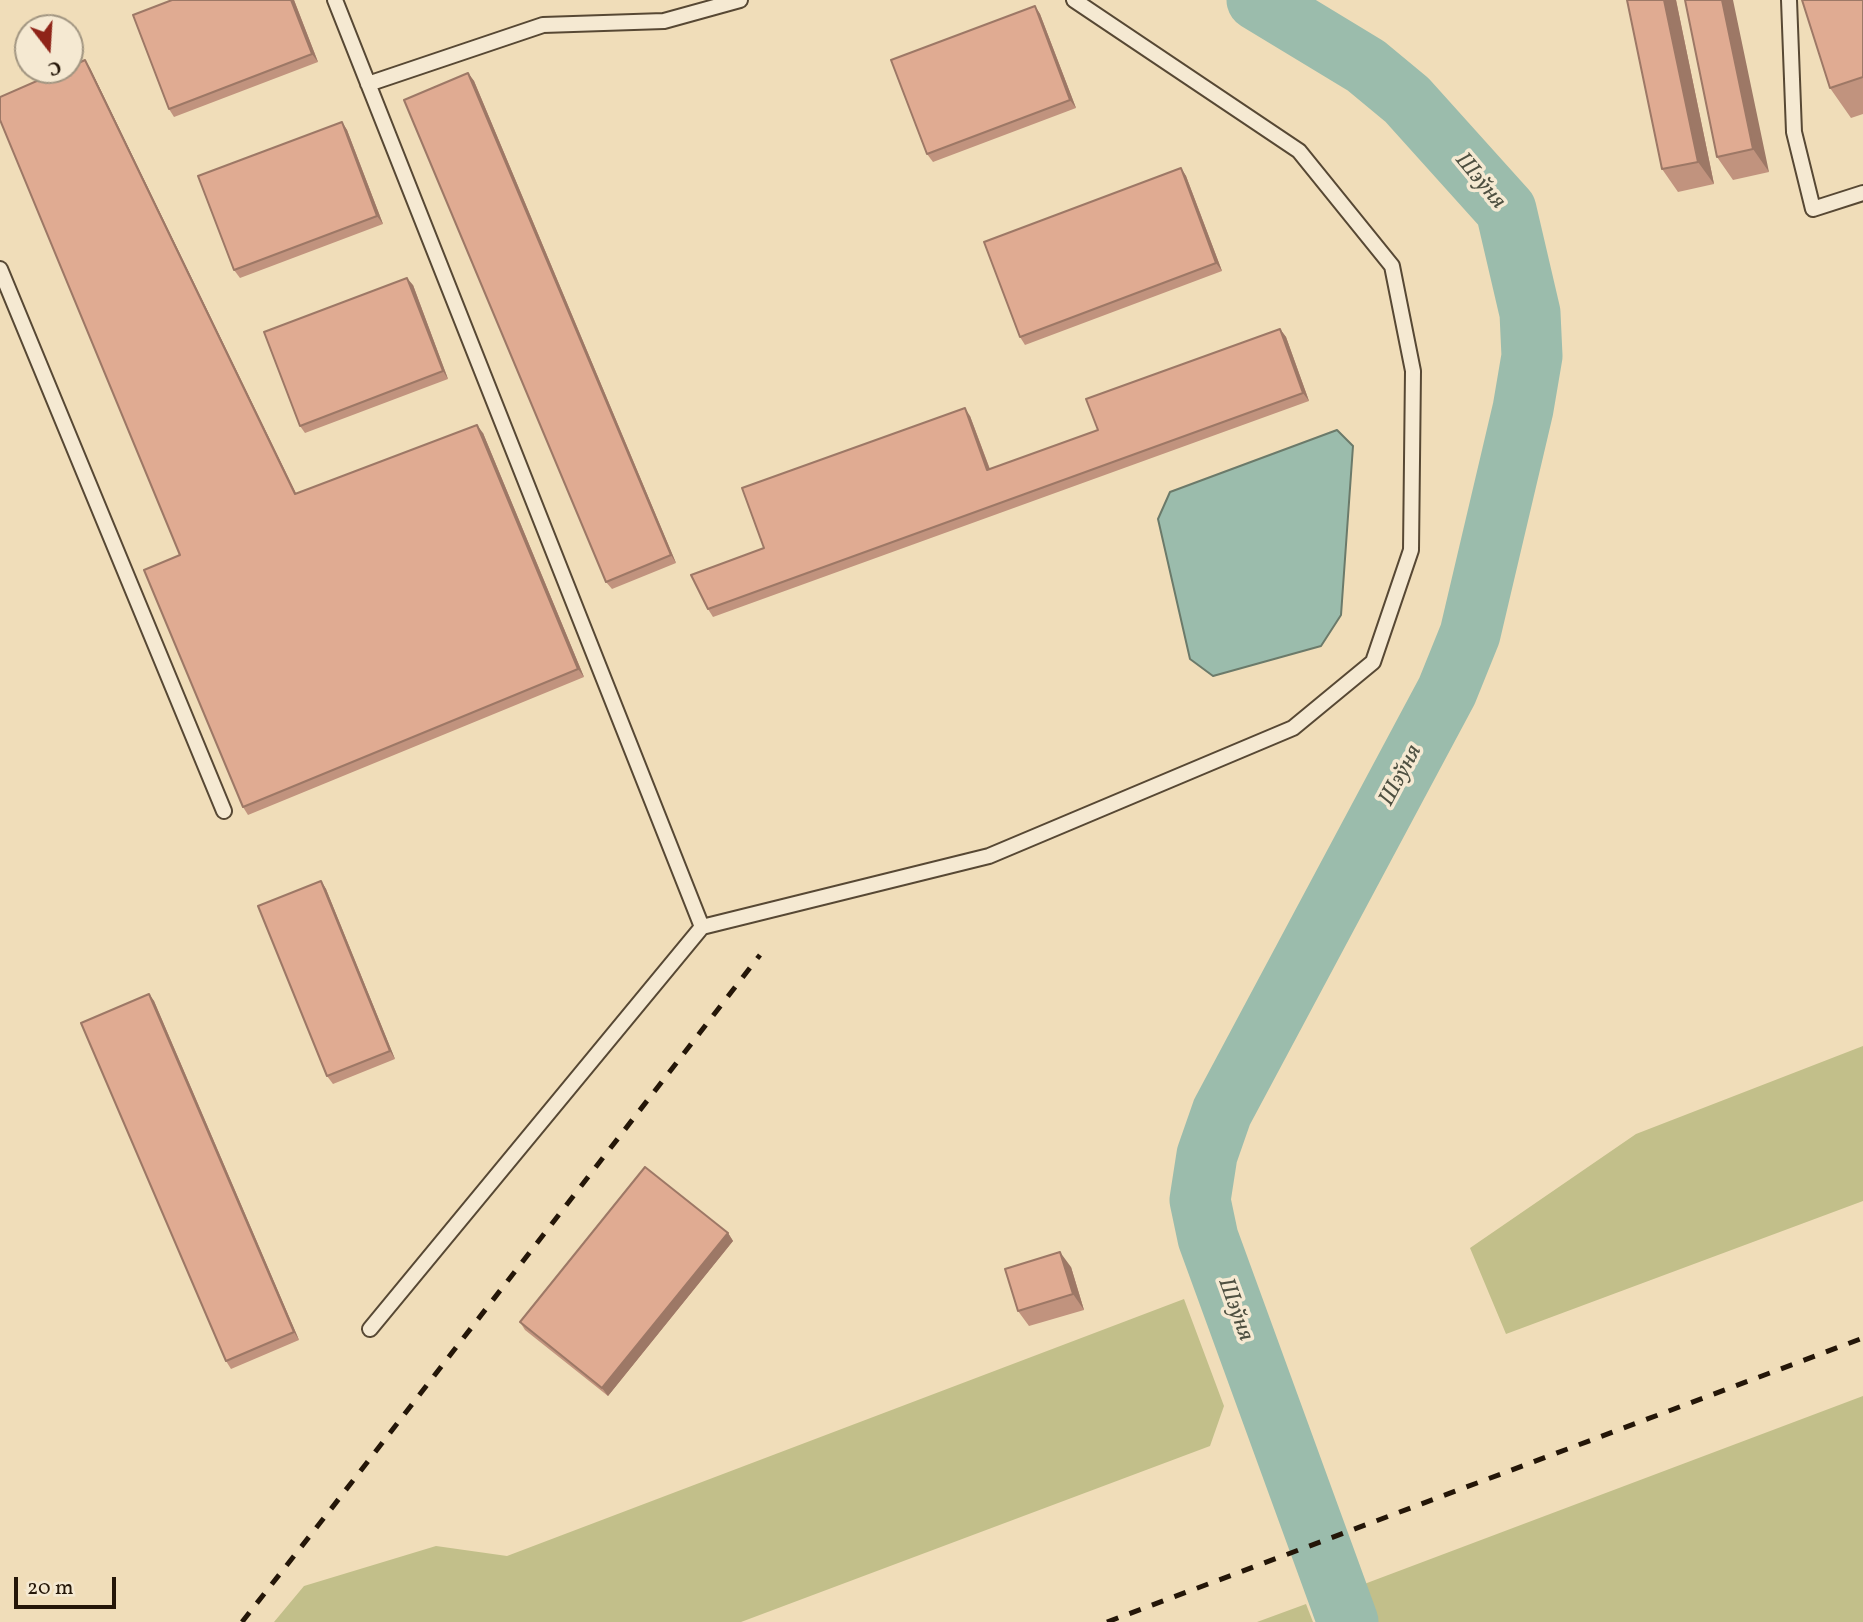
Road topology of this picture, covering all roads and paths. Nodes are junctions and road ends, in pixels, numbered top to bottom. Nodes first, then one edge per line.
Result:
1 (335, 0) edge
2 (740, 0) edge
3 (1074, 0) edge
4 (1788, 0) edge
5 (368, 84) junction
6 (1863, 193) edge
7 (0, 269) edge
8 (224, 811) dead end
9 (702, 927) junction
10 (370, 1329) dead end

1 - 5 lane
2 - 5 lane
3 - 9 lane
4 - 6 lane
5 - 9 lane
7 - 8 lane
9 - 10 lane

